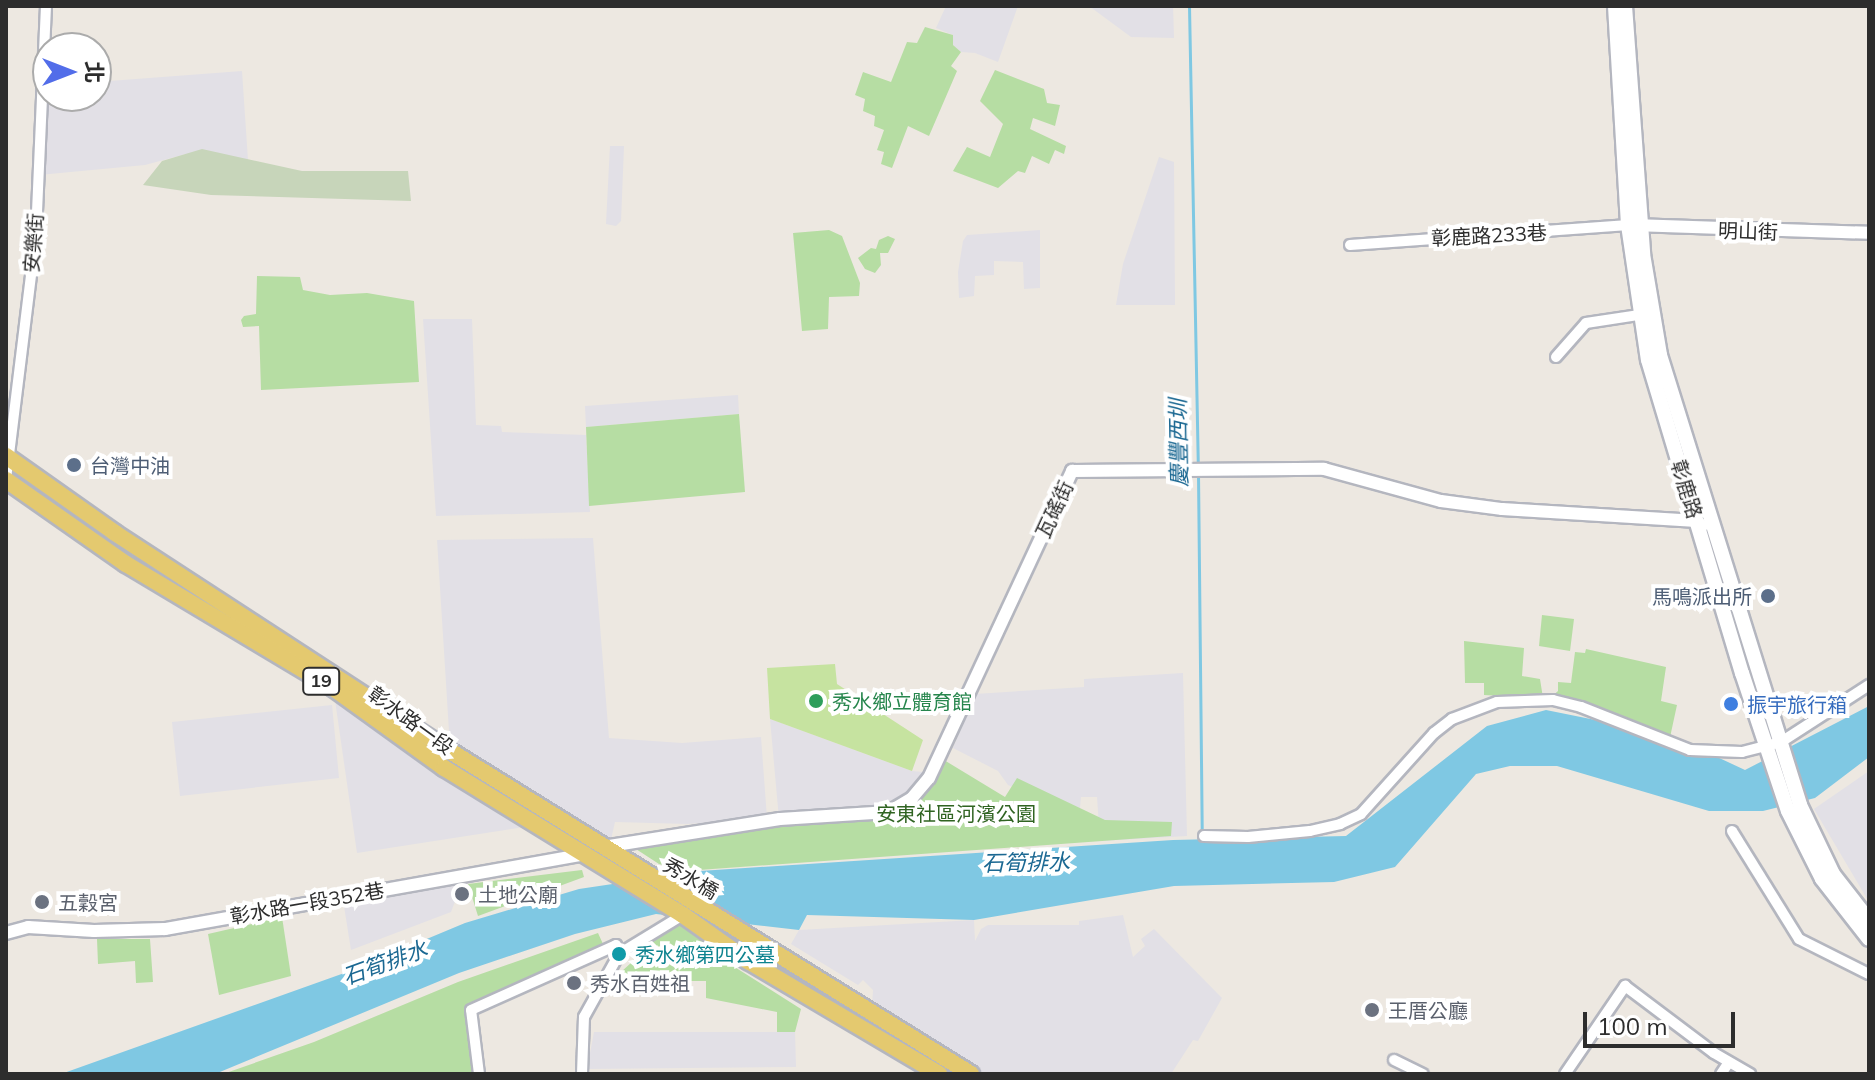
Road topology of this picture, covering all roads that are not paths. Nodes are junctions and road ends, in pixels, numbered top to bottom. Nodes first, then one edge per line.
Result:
1 (46, 6) edge
2 (1615, 6) edge
3 (1625, 6) edge
4 (1635, 225) junction
5 (1869, 233) edge
6 (1350, 245) dead end
7 (1639, 315) junction
8 (1556, 357) dead end
9 (1654, 357) junction
10 (7, 456) edge
11 (6, 480) edge
12 (1697, 521) junction
13 (1720, 546) junction
14 (1869, 685) edge
15 (1775, 747) junction
16 (1791, 797) junction
17 (1732, 831) dead end
18 (1204, 836) dead end
19 (601, 848) junction
20 (584, 854) junction
21 (634, 885) joint
22 (683, 915) junction
23 (1869, 920) edge
24 (6, 933) edge
25 (1869, 939) edge
26 (619, 954) junction
27 (1869, 974) edge
28 (1394, 1060) dead end
29 (1729, 1062) junction
30 (479, 1074) edge
31 (582, 1074) edge
32 (939, 1074) edge
33 (971, 1074) edge
34 (1423, 1074) edge
35 (1565, 1074) edge
36 (1721, 1074) edge
37 (1750, 1074) edge

1 - 10 street, 安樂街
2 - 4 main road, 彰鹿路
3 - 4 main road, 彰鹿路
4 - 5 street, 明山街
4 - 6 street, 彰鹿路233巷
4 - 7 main road, 彰鹿路
4 - 9 main road, 彰鹿路
7 - 8 street
7 - 9 main road, 彰鹿路
9 - 12 main road, 彰鹿路
9 - 13 main road, 彰鹿路
10 - 11 street, 安樂街
10 - 19 main road, 彰水路一段 / 19
11 - 20 main road, 彰水路一段 / 19
12 - 13 street
12 - 15 main road, 彰鹿路
12 - 19 street, 瓦磘街
13 - 15 main road, 彰鹿路
14 - 15 street
15 - 16 main road, 彰鹿路
15 - 18 street
16 - 23 main road, 彰鹿路
16 - 25 main road, 彰鹿路
17 - 27 street
19 - 20 street, 瓦磘街
19 - 33 main road, 秀水橋 / 19
20 - 21 main road, 彰水路一段 / 19
20 - 24 street, 彰水路一段352巷
21 - 22 main road, 秀水橋 / 19
22 - 26 street
22 - 32 main road, 秀水橋 / 19
26 - 30 street
26 - 31 street
28 - 34 street
29 - 35 street
29 - 36 street
29 - 37 street

